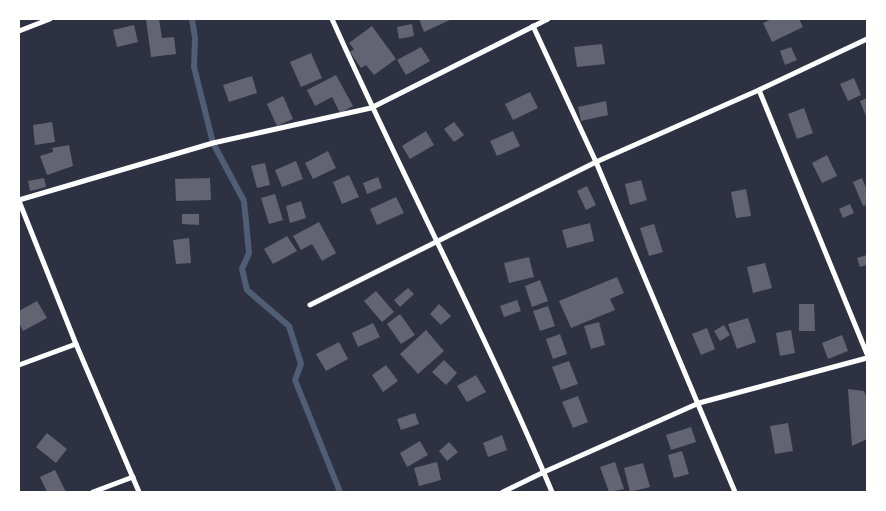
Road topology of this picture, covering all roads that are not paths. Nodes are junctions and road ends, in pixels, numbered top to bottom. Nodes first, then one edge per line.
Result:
1 (50, 19) edge
2 (332, 19) edge
3 (548, 19) edge
4 (533, 26) junction
5 (19, 31) edge
6 (867, 38) edge
7 (759, 90) junction
8 (372, 108) junction
9 (596, 162) junction
10 (19, 201) edge
11 (438, 240) junction
12 (310, 305) dead end
13 (76, 344) junction
14 (867, 354) edge
15 (867, 358) edge
16 (19, 365) edge
17 (699, 403) junction
18 (544, 472) junction
19 (133, 477) junction
20 (93, 492) edge
21 (139, 492) edge
22 (503, 492) edge
23 (552, 492) edge
24 (735, 492) edge

1 - 5 street
2 - 8 street
3 - 4 street
4 - 8 street
4 - 9 street
6 - 7 street
7 - 9 street
7 - 14 street
8 - 10 street
8 - 11 street
9 - 11 street
9 - 17 street
10 - 13 street
11 - 12 street
11 - 18 street
13 - 16 street
13 - 19 street
15 - 17 street
17 - 18 street
17 - 24 street
18 - 22 street
18 - 23 street
19 - 20 street
19 - 21 street

